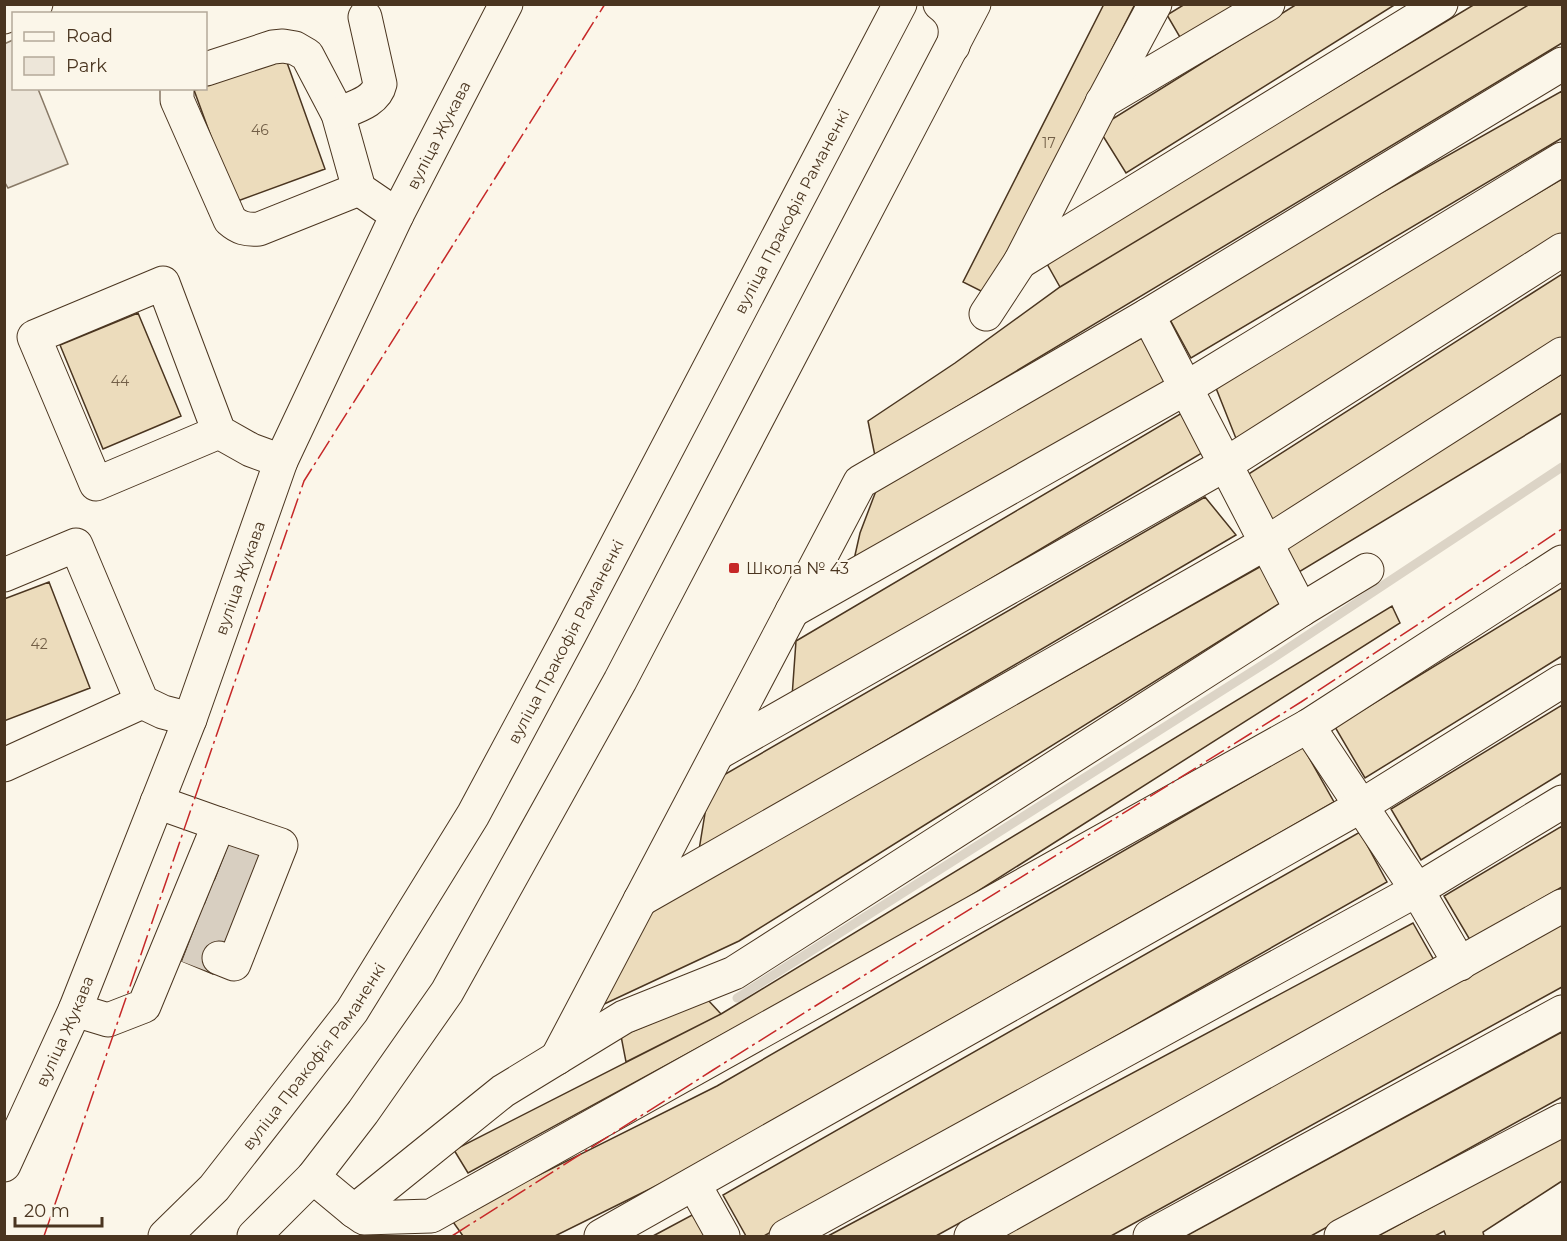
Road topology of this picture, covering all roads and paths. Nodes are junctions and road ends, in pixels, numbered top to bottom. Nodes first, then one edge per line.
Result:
1 (36, 4) edge
2 (506, 4) edge
3 (940, 4) edge
4 (974, 4) edge
5 (1155, 4) edge
6 (1268, 4) edge
7 (1441, 4) edge
8 (900, 8) edge
9 (371, 9) edge
10 (16, 12) edge
11 (953, 46) junction
12 (1563, 64) edge
13 (207, 69) edge
14 (177, 90) edge
15 (1102, 102) junction
16 (339, 114) junction
17 (1563, 159) edge
18 (359, 189) junction
19 (397, 215) junction
20 (1563, 250) edge
21 (1020, 262) junction
22 (986, 314) dead end
23 (1148, 315) junction
24 (1563, 354) edge
25 (1186, 388) junction
26 (219, 432) junction
27 (280, 461) junction
28 (1226, 464) junction
29 (1266, 543) junction
30 (1563, 562) edge
31 (1367, 570) dead end
32 (4, 575) edge
33 (1301, 610) junction
34 (792, 611) junction
35 (1563, 681) edge
36 (142, 702) junction
37 (190, 719) junction
38 (1308, 726) junction
39 (718, 753) junction
40 (4, 765) edge
41 (157, 802) junction
42 (1563, 802) edge
43 (1361, 806) junction
44 (202, 887) junction
45 (1417, 890) junction
46 (640, 900) junction
47 (248, 905) dead end
48 (1563, 906) edge
49 (1460, 964) junction
50 (75, 1010) junction
51 (1563, 1012) edge
52 (557, 1058) junction
53 (1563, 1120) edge
54 (4, 1165) edge
55 (313, 1177) junction
56 (694, 1184) junction
57 (354, 1211) junction
58 (436, 1226) edge
59 (165, 1236) edge
60 (254, 1236) edge
61 (601, 1236) edge
62 (723, 1236) edge
63 (786, 1236) edge
64 (971, 1236) edge
65 (1150, 1236) edge
66 (1341, 1236) edge

1 - 10 street
2 - 19 street, вуліца Жукава
3 - 11 street
4 - 11 street
5 - 15 street
6 - 15 street
7 - 21 street
8 - 59 street, вуліца Пракофія Раманенкі
9 - 16 street
11 - 55 street
12 - 23 street
13 - 16 street
14 - 18 street
15 - 21 street
16 - 18 street
17 - 25 street
18 - 19 street
19 - 27 street, вуліца Жукава
20 - 28 street
21 - 22 street
23 - 25 street
23 - 34 street
24 - 29 street
25 - 28 street
25 - 34 street
26 - 26 street
26 - 27 street
27 - 37 street, вуліца Жукава
28 - 29 street
28 - 39 street
29 - 33 street
29 - 46 street
30 - 38 street
31 - 33 street
32 - 36 street
33 - 52 street
34 - 39 street
35 - 43 street
36 - 37 street
36 - 40 street
37 - 41 street, вуліца Жукава
38 - 43 street
38 - 58 street
39 - 46 street
41 - 44 street
41 - 50 street, вуліца Жукава
42 - 45 street
43 - 45 street
43 - 56 street
44 - 47 street
44 - 50 street
45 - 49 street
45 - 63 street
46 - 52 street
48 - 49 street
49 - 64 street
50 - 54 street, вуліца Жукава
51 - 65 street
52 - 57 street
53 - 66 street
55 - 57 street
55 - 60 street
56 - 61 street
56 - 62 street
57 - 58 street

